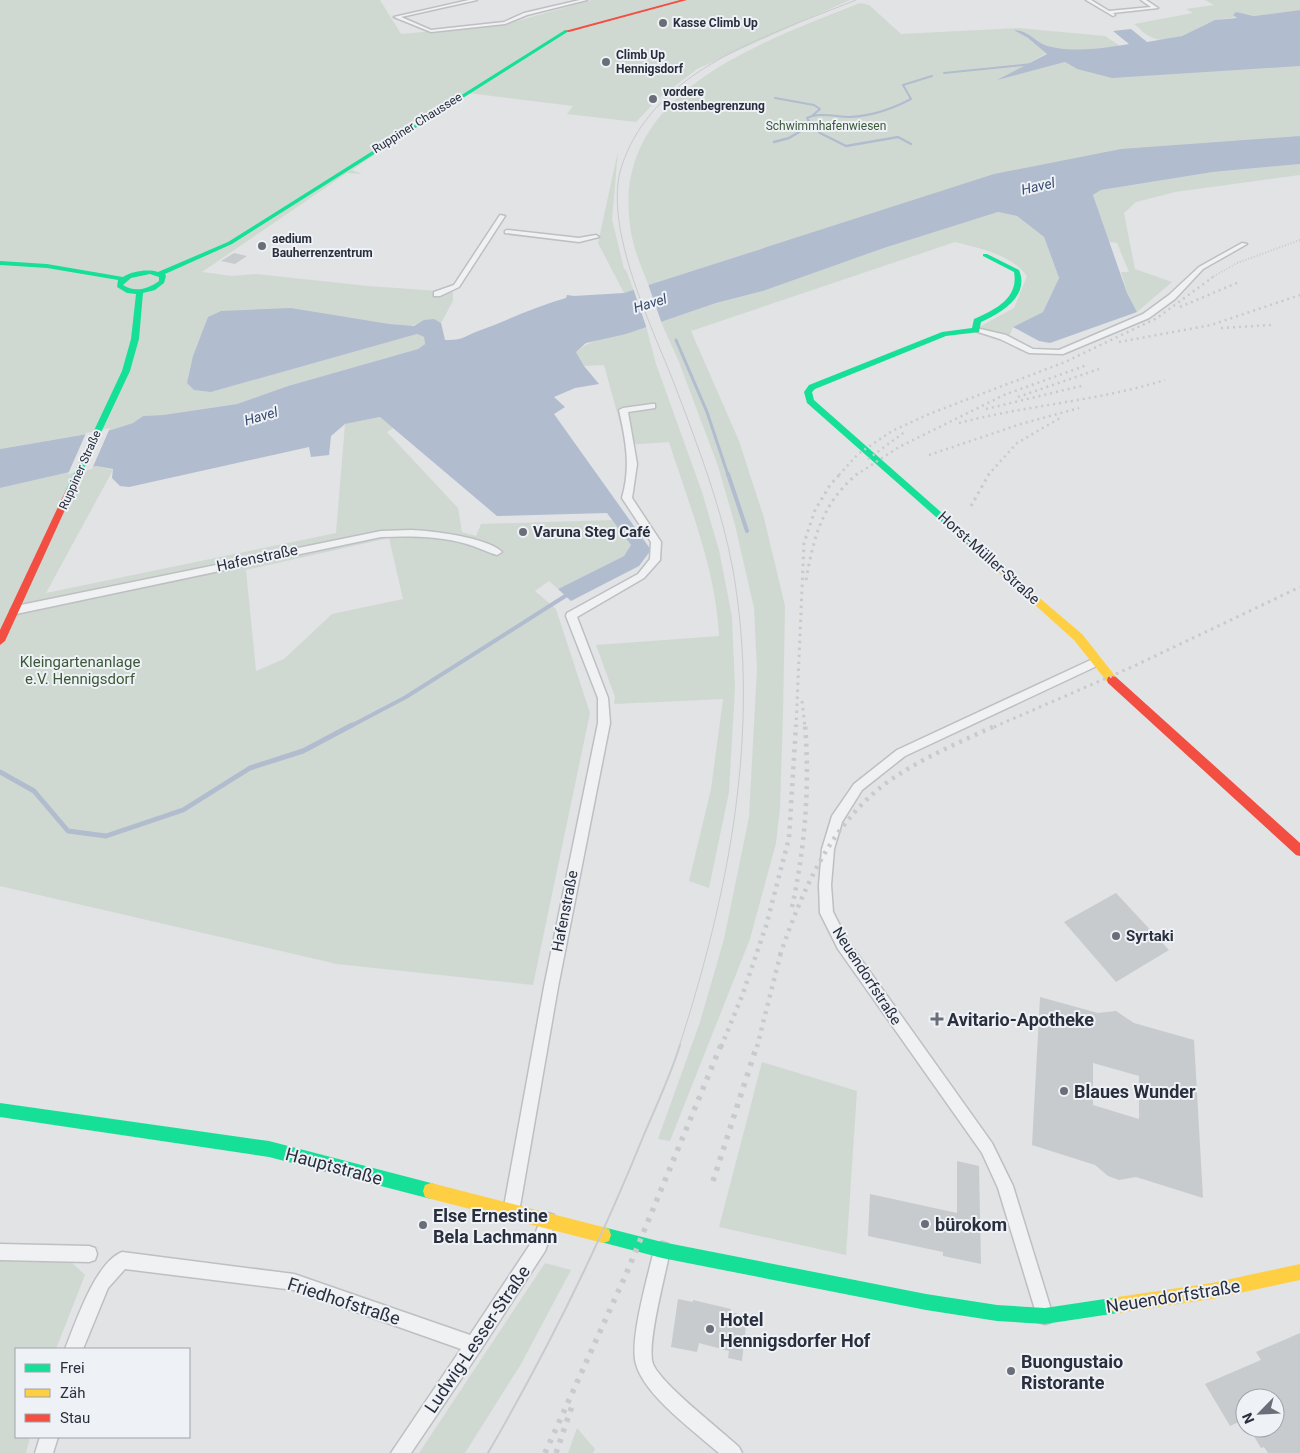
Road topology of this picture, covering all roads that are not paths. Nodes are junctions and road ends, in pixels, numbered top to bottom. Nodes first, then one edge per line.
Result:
1 (475, 0) edge
2 (585, 0) edge
3 (1088, 0) edge
4 (1143, 0) edge
5 (676, 1) edge
6 (1109, 12) junction
7 (1119, 19) dead end
8 (502, 216) dead end
9 (507, 232) dead end
10 (596, 237) dead end
11 (1244, 244) dead end
12 (985, 255) dead end
13 (0, 263) edge
14 (160, 274) junction
15 (123, 279) junction
16 (140, 292) junction
17 (437, 294) dead end
18 (976, 330) junction
19 (652, 406) dead end
20 (497, 552) dead end
21 (16, 610) junction
22 (0, 641) edge
23 (1095, 662) junction
24 (1300, 851) edge
25 (0, 1110) edge
26 (511, 1212) junction
27 (548, 1221) junction
28 (662, 1250) junction
29 (0, 1252) edge
30 (89, 1254) dead end
31 (1300, 1272) edge
32 (1045, 1316) junction
33 (474, 1345) junction
34 (74, 1348) edge
35 (49, 1438) edge
36 (44, 1453) edge
37 (400, 1453) edge
38 (734, 1453) edge

1 - 2 street
3 - 6 street
4 - 6 street
5 - 14 main road, Ruppiner Chaussee
6 - 7 street
8 - 17 street
9 - 10 street
11 - 18 street, Horst-Müller-Straße
12 - 18 main road
13 - 15 main road
14 - 15 main road
14 - 16 main road
15 - 16 main road
16 - 21 main road, Ruppiner Straße
18 - 23 main road, Horst-Müller-Straße
19 - 26 street, Hafenstraße
20 - 21 street, Hafenstraße
21 - 22 main road, Ruppiner Straße
23 - 24 main road, Horst-Müller-Straße
23 - 32 street, Neuendorfstraße
25 - 26 main road, Hauptstraße
26 - 27 main road, Hauptstraße
27 - 28 main road, Hauptstraße
27 - 33 street, Ludwig-Lesser-Straße
28 - 32 main road, Neuendorfstraße
28 - 38 street
29 - 30 street
31 - 32 main road, Neuendorfstraße
33 - 34 street, Friedhofstraße
33 - 37 street, Ludwig-Lesser-Straße
35 - 36 street

